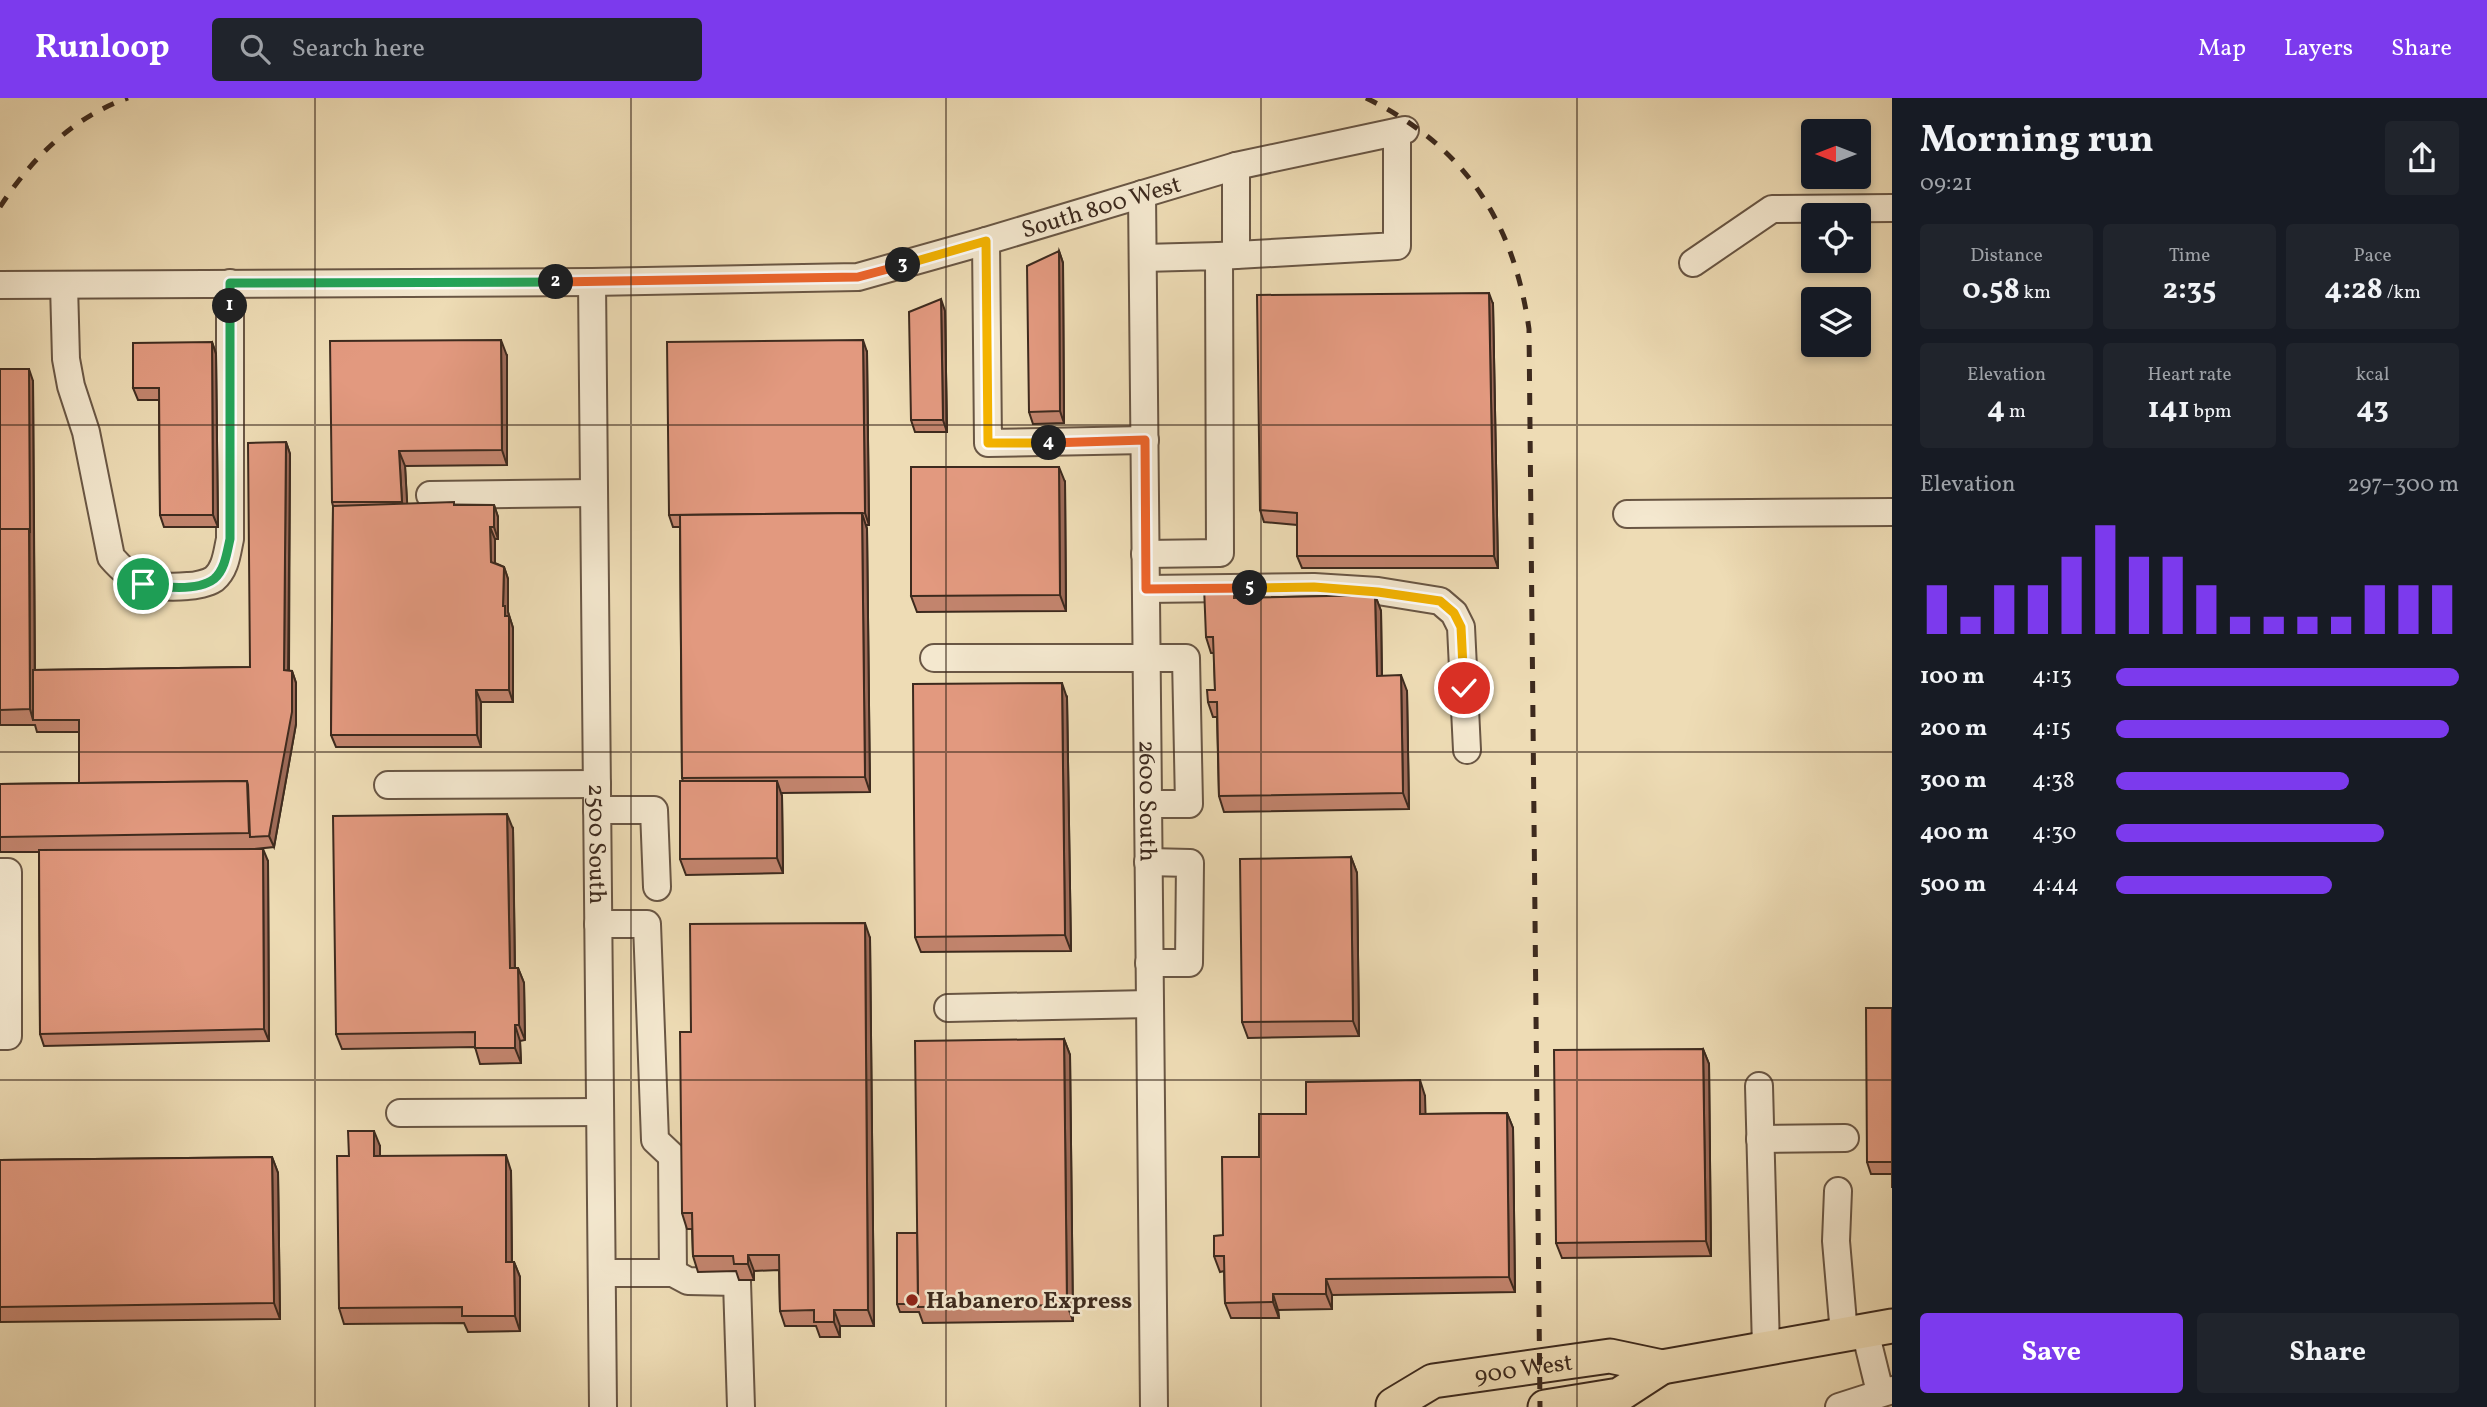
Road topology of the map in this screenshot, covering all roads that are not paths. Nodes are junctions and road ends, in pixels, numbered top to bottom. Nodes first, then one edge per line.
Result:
1 (1236, 166) junction
2 (1142, 194) junction
3 (1892, 208) edge
4 (986, 241) junction
5 (1228, 255) junction
6 (1143, 258) junction
7 (1693, 263) dead end
8 (592, 282) junction
9 (230, 283) junction
10 (0, 285) edge
11 (64, 285) junction
12 (1145, 440) junction
13 (594, 493) junction
14 (429, 495) dead end
15 (1892, 512) edge
16 (1627, 514) dead end
17 (1145, 554) junction
18 (1146, 589) junction
19 (934, 657) dead end
20 (1147, 659) junction
21 (1467, 750) dead end
22 (597, 784) junction
23 (388, 785) dead end
24 (1148, 804) junction
25 (597, 810) junction
26 (1149, 862) junction
27 (0, 872) edge
28 (657, 887) dead end
29 (598, 924) junction
30 (1149, 963) junction
31 (1150, 1004) junction
32 (948, 1008) dead end
33 (0, 1036) edge
34 (1759, 1086) dead end
35 (400, 1112) dead end
36 (600, 1112) junction
37 (1844, 1138) dead end
38 (1760, 1139) junction
39 (1838, 1191) dead end
40 (602, 1273) junction
41 (673, 1273) junction
42 (1867, 1330) edge
43 (1766, 1348) junction
44 (1662, 1367) junction
45 (1886, 1392) edge
46 (1583, 1404) edge
47 (1387, 1406) edge
48 (603, 1407) edge
49 (740, 1407) edge
50 (1154, 1407) edge
51 (1545, 1407) edge
52 (1839, 1407) edge

1 - 2 street, South 800 West
1 - 5 street
1 - 5 street, South 800 West
2 - 4 street, South 800 West
2 - 6 street, 2600 South
3 - 7 street
4 - 8 street, South 800 West
4 - 12 street
5 - 6 street
5 - 17 street
6 - 12 street, 2600 South
8 - 9 street, South 800 West
8 - 13 street, 2500 South
9 - 11 street, South 800 West
9 - 11 street
10 - 11 street, South 800 West
12 - 17 street, 2600 South
13 - 14 street
13 - 22 street, 2500 South
15 - 16 street
17 - 18 street, 2600 South
18 - 20 street, 2600 South
18 - 21 street
19 - 20 street
20 - 24 street, 2600 South
20 - 24 street
22 - 23 street
22 - 25 street, 2500 South
24 - 26 street, 2600 South
25 - 28 street
25 - 29 street, 2500 South
26 - 30 street, 2600 South
26 - 30 street
27 - 33 street
29 - 36 street, 2500 South
29 - 41 street
30 - 31 street, 2600 South
31 - 32 street
31 - 50 street, 2600 South
34 - 38 street
35 - 36 street
36 - 40 street, 2500 South
37 - 38 street
38 - 43 street
39 - 42 street
40 - 41 street
40 - 48 street, 2500 South
41 - 49 street
42 - 43 main road, 900 West
42 - 45 street
43 - 44 main road, 900 West
44 - 46 main road, 900 West
44 - 47 main road, 900 West
45 - 52 street
46 - 51 main road, 900 West

